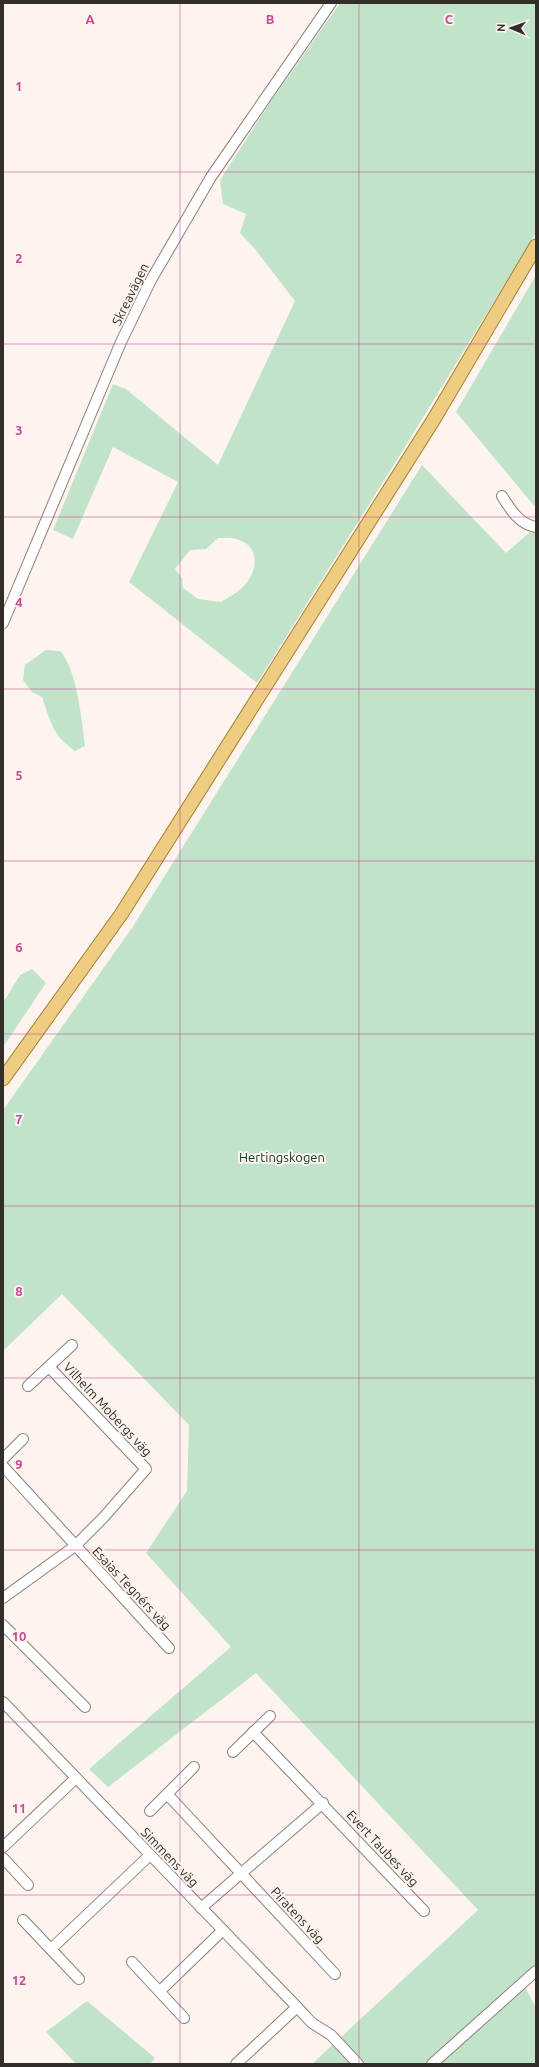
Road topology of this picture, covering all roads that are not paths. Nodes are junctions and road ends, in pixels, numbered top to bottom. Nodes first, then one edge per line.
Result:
1 (331, 3) edge
2 (536, 246) edge
3 (502, 496) dead end
4 (536, 527) edge
5 (3, 623) edge
6 (3, 1079) edge
7 (72, 1345) dead end
8 (49, 1366) junction
9 (28, 1386) dead end
10 (23, 1439) dead end
11 (3, 1459) edge
12 (3, 1466) edge
13 (75, 1546) junction
14 (3, 1598) edge
15 (3, 1625) edge
16 (170, 1648) dead end
17 (3, 1702) edge
18 (85, 1707) dead end
19 (270, 1716) dead end
20 (253, 1732) junction
21 (233, 1752) dead end
22 (194, 1767) dead end
23 (76, 1778) junction
24 (167, 1794) junction
25 (323, 1803) junction
26 (150, 1811) dead end
27 (3, 1847) edge
28 (150, 1854) junction
29 (3, 1858) edge
30 (242, 1873) junction
31 (28, 1885) dead end
32 (201, 1908) junction
33 (424, 1911) dead end
34 (23, 1920) dead end
35 (222, 1930) junction
36 (51, 1949) junction
37 (132, 1962) dead end
38 (536, 1971) edge
39 (335, 1974) dead end
40 (79, 1979) dead end
41 (160, 1991) junction
42 (297, 2007) junction
43 (184, 2018) dead end
44 (236, 2064) edge
45 (358, 2064) edge
46 (432, 2064) edge

1 - 5 street, Skreavägen
2 - 6 main road
3 - 4 street
7 - 8 street, Vilhelm Mobergs väg
8 - 9 street, Vilhelm Mobergs väg
8 - 13 street, Vilhelm Mobergs väg
10 - 11 street
12 - 13 street, Esaias Tegnérs väg
13 - 14 street, Vilhelm Mobergs väg
13 - 16 street, Esaias Tegnérs väg
15 - 18 street
17 - 23 street, Simmens väg
19 - 20 street
20 - 21 street
20 - 25 street, Evert Taubes väg
22 - 24 street
23 - 27 street
23 - 28 street, Simmens väg
24 - 26 street
24 - 30 street, Piratens väg
25 - 30 street
25 - 33 street, Evert Taubes väg
28 - 32 street, Simmens väg
28 - 36 street
29 - 31 street
30 - 32 street
30 - 39 street, Piratens väg
32 - 35 street, Simmens väg
34 - 36 street
35 - 41 street
35 - 42 street, Simmens väg
36 - 40 street
37 - 41 street
38 - 46 street
41 - 43 street
42 - 44 street
42 - 45 street, Simmens väg

